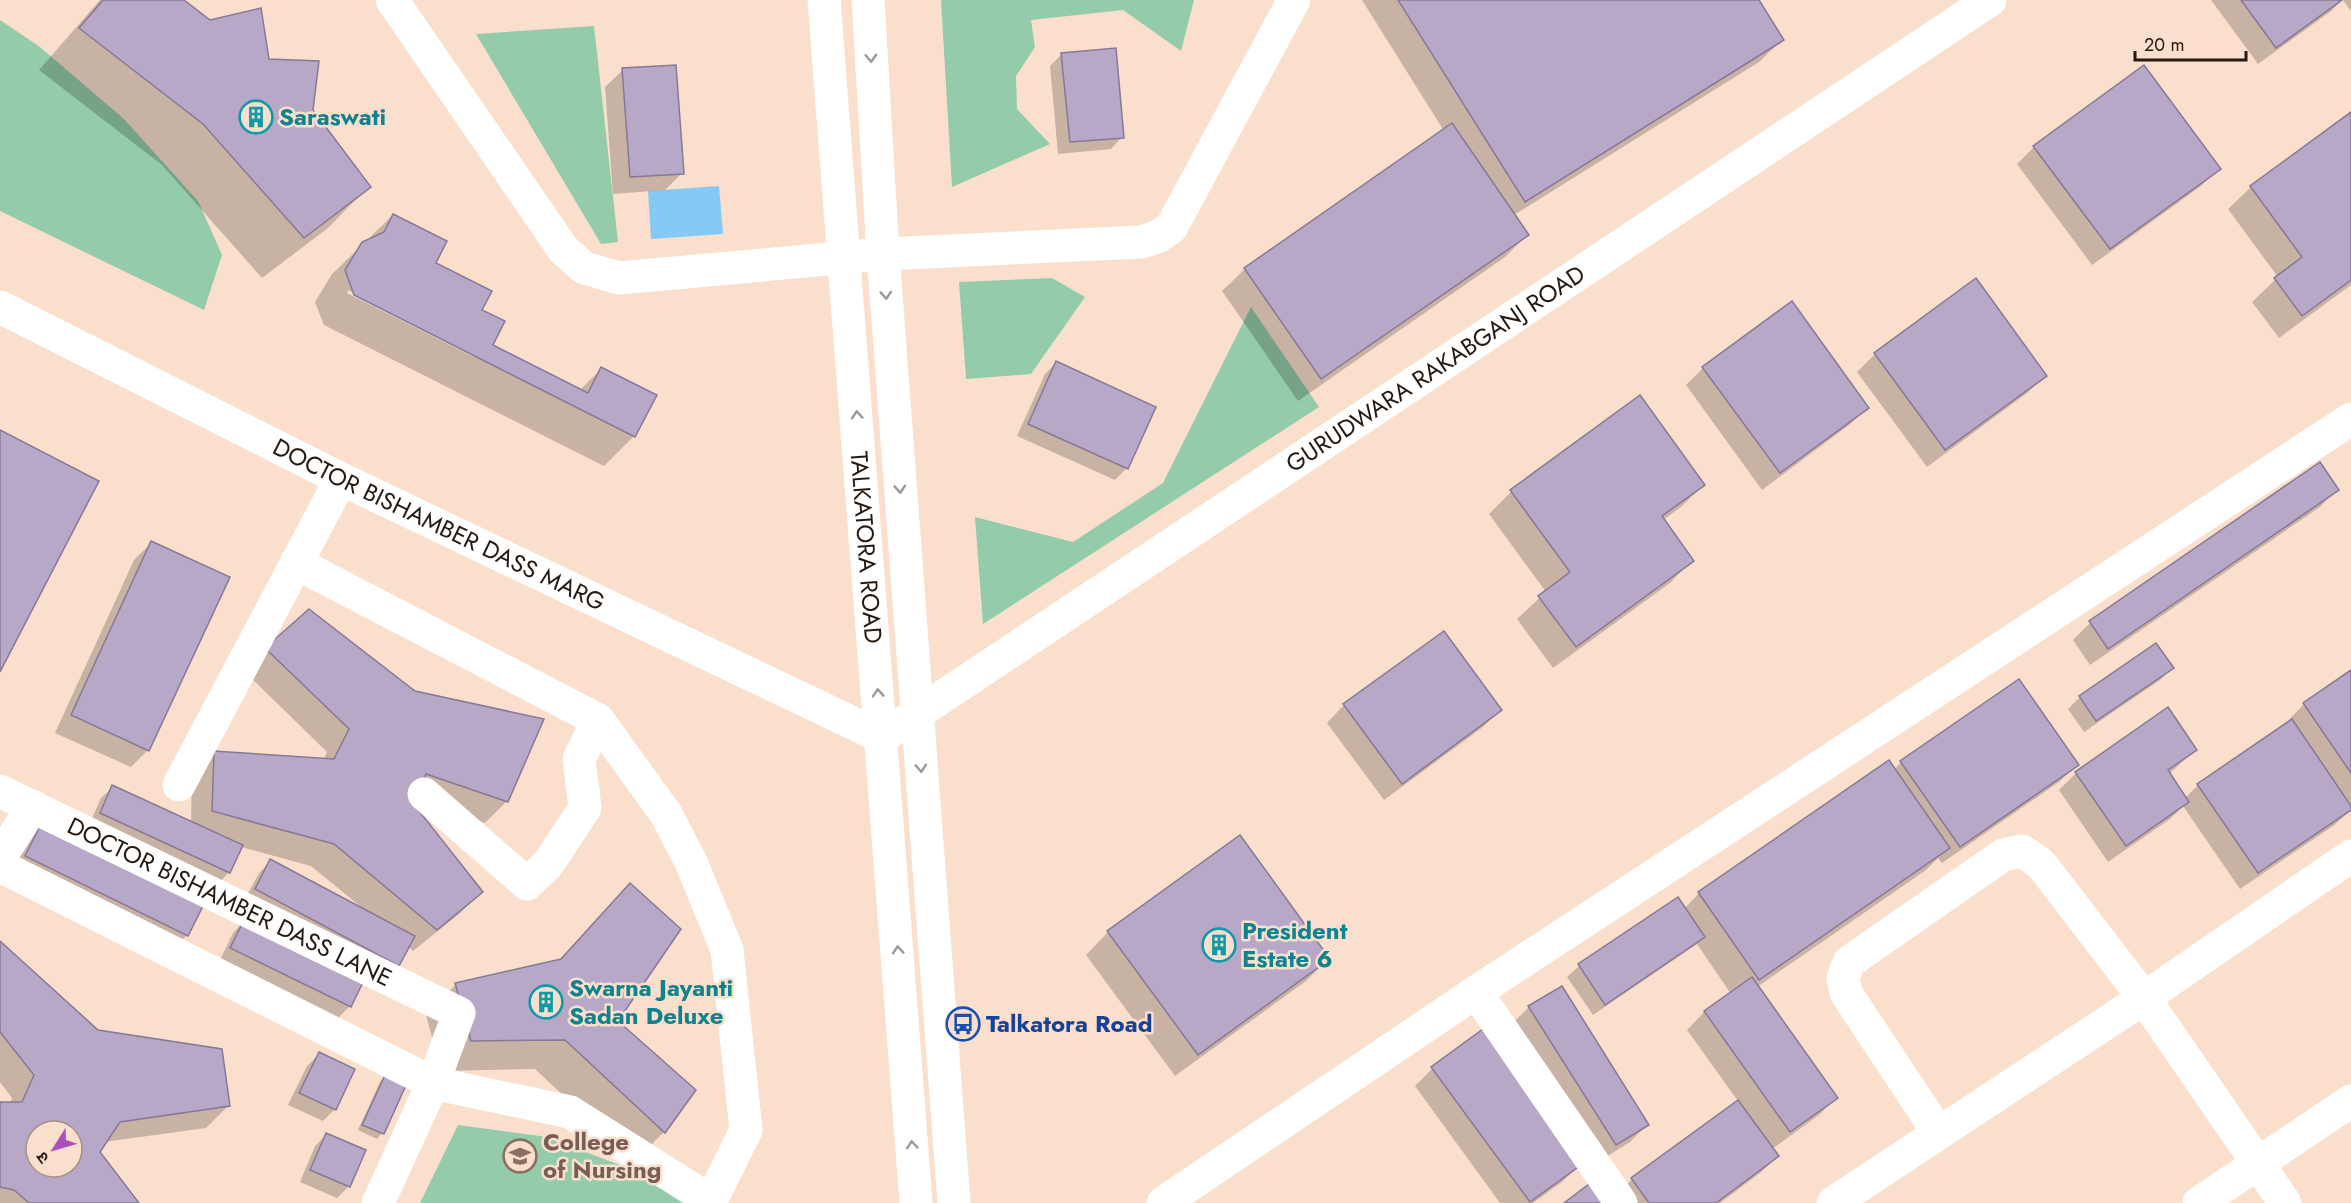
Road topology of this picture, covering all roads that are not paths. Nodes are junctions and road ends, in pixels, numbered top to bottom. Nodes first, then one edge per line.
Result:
1 (392, 0) edge
2 (825, 0) edge
3 (868, 0) edge
4 (1294, 0) edge
5 (1989, 0) edge
6 (883, 254) junction
7 (845, 257) junction
8 (0, 307) edge
9 (2351, 419) edge
10 (341, 479) junction
11 (296, 563) junction
12 (917, 716) junction
13 (598, 720) junction
14 (882, 737) junction
15 (179, 785) dead end
16 (0, 790) edge
17 (424, 794) dead end
18 (33, 806) junction
19 (2351, 856) edge
20 (0, 858) edge
21 (0, 866) edge
22 (1476, 992) junction
23 (2144, 998) junction
24 (433, 1083) junction
25 (2351, 1101) edge
26 (1938, 1132) junction
27 (2258, 1163) junction
28 (378, 1203) edge
29 (916, 1203) edge
30 (954, 1203) edge
31 (1163, 1203) edge
32 (1621, 1203) edge
33 (1833, 1203) edge
34 (2199, 1203) edge
35 (2285, 1203) edge

1 - 7 street
2 - 7 street, TALKATORA ROAD
3 -> 6 street, TALKATORA ROAD
4 - 6 street
5 - 12 street, GURUDWARA RAKABGANJ ROAD
6 - 7 street
6 -> 12 street, TALKATORA ROAD
14 -> 7 street, TALKATORA ROAD
8 - 10 street, DOCTOR BISHAMBER DASS MARG
9 - 22 street
10 - 11 street
10 - 14 street, DOCTOR BISHAMBER DASS MARG
11 - 13 street
11 - 15 street
12 - 14 street, GURUDWARA RAKABGANJ ROAD
12 -> 30 street, TALKATORA ROAD
13 - 17 street
13 - 24 street
29 -> 14 street, TALKATORA ROAD
16 - 18 street, DOCTOR BISHAMBER DASS LANE
18 - 20 street
18 - 24 street, DOCTOR BISHAMBER DASS LANE
19 - 23 street
21 - 24 street
22 - 31 street
22 - 32 street
23 - 26 street
23 - 26 street
23 - 27 street
24 - 28 street
25 - 27 street
26 - 33 street
27 - 34 street
27 - 35 street

